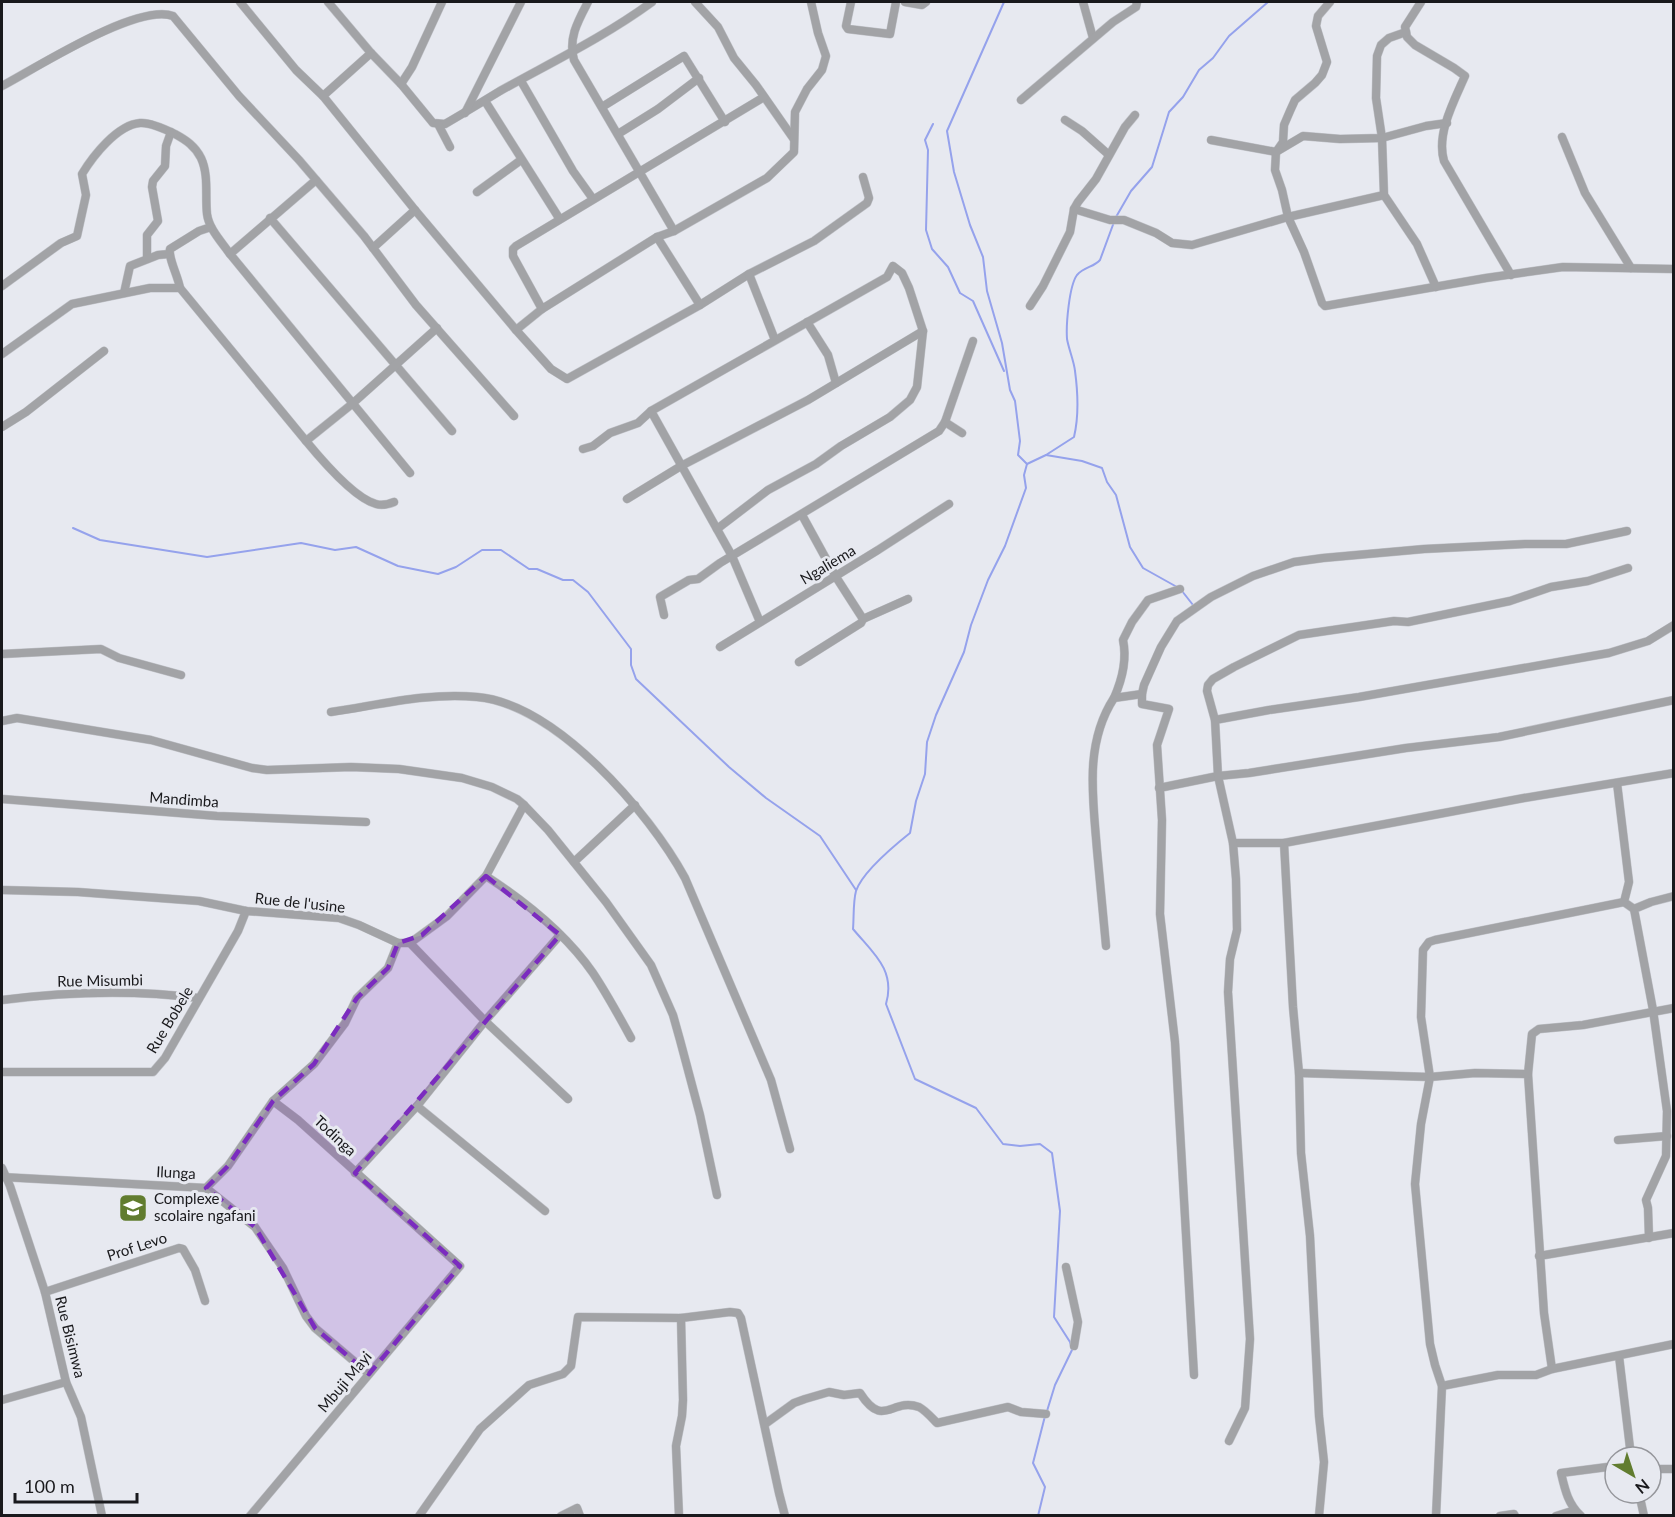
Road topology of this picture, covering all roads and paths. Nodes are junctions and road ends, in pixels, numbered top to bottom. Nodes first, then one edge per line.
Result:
1 (240, 2) edge
2 (329, 2) edge
3 (442, 2) edge
4 (521, 2) edge
5 (588, 2) edge
6 (651, 2) edge
7 (695, 2) edge
8 (811, 2) edge
9 (850, 2) edge
10 (897, 2) edge
11 (905, 2) edge
12 (926, 2) edge
13 (1083, 2) edge
14 (1137, 2) edge
15 (1330, 2) edge
16 (1421, 2) edge
17 (1406, 32) junction
18 (1093, 38) junction
19 (372, 53) junction
20 (572, 53) junction
21 (699, 78) junction
22 (521, 81) junction
23 (401, 84) junction
24 (2, 86) edge
25 (323, 96) junction
26 (764, 97) junction
27 (1021, 100) dead end
28 (484, 101) junction
29 (602, 107) junction
30 (465, 113) junction
31 (1135, 116) dead end
32 (1065, 120) dead end
33 (725, 122) junction
34 (1447, 123) junction
35 (438, 124) junction
36 (171, 132) junction
37 (618, 134) junction
38 (1562, 137) dead end
39 (1382, 138) junction
40 (794, 139) junction
41 (1211, 141) dead end
42 (450, 147) dead end
43 (1276, 152) junction
44 (1109, 155) junction
45 (521, 160) junction
46 (639, 170) junction
47 (863, 177) dead end
48 (316, 180) junction
49 (477, 192) dead end
50 (1384, 195) junction
51 (593, 199) junction
52 (1074, 209) junction
53 (414, 210) junction
54 (1288, 217) junction
55 (270, 218) junction
56 (559, 218) junction
57 (211, 227) junction
58 (674, 231) junction
59 (657, 237) junction
60 (373, 248) junction
61 (169, 254) junction
62 (230, 254) junction
63 (147, 259) junction
64 (1631, 268) junction
65 (1674, 269) edge
66 (749, 274) junction
67 (1511, 274) junction
68 (2, 286) edge
69 (1436, 287) junction
70 (180, 288) junction
71 (124, 293) junction
72 (700, 304) junction
73 (1030, 306) dead end
74 (542, 309) junction
75 (807, 322) junction
76 (437, 328) junction
77 (516, 330) junction
78 (922, 331) junction
79 (775, 340) junction
80 (973, 341) dead end
81 (104, 351) dead end
82 (2, 354) edge
83 (395, 365) junction
84 (836, 382) junction
85 (352, 404) junction
86 (651, 411) junction
87 (514, 416) dead end
88 (945, 422) junction
89 (2, 427) edge
90 (452, 431) dead end
91 (962, 433) dead end
92 (306, 441) junction
93 (583, 449) dead end
94 (681, 466) junction
95 (410, 473) dead end
96 (627, 499) dead end
97 (394, 502) dead end
98 (949, 504) dead end
99 (802, 515) junction
100 (717, 528) junction
101 (1627, 531) dead end
102 (732, 556) junction
103 (1628, 568) dead end
104 (836, 577) junction
105 (1180, 589) dead end
106 (908, 598) dead end
107 (664, 615) dead end
108 (863, 619) junction
109 (760, 622) junction
110 (1674, 626) edge
111 (720, 647) dead end
112 (2, 654) edge
113 (799, 662) dead end
114 (181, 675) dead end
115 (1142, 694) junction
116 (1114, 698) junction
117 (1674, 700) edge
118 (331, 712) dead end
119 (1215, 720) junction
120 (2, 721) edge
121 (1674, 773) edge
122 (1218, 776) junction
123 (1617, 783) junction
124 (1159, 788) junction
125 (2, 799) edge
126 (524, 805) junction
127 (634, 805) junction
128 (366, 822) dead end
129 (1233, 843) junction
130 (1284, 843) junction
131 (574, 862) junction
132 (486, 876) junction
133 (2, 890) edge
134 (1674, 896) edge
135 (1624, 902) junction
136 (1634, 909) junction
137 (246, 911) junction
138 (560, 935) junction
139 (410, 943) junction
140 (398, 944) junction
141 (1106, 946) dead end
142 (199, 998) junction
143 (2, 1000) edge
144 (1674, 1008) edge
145 (1653, 1010) junction
146 (485, 1022) junction
147 (631, 1038) dead end
148 (2, 1072) edge
149 (1299, 1073) junction
150 (1528, 1074) junction
151 (1430, 1077) junction
152 (568, 1099) dead end
153 (273, 1101) junction
154 (417, 1106) junction
155 (1667, 1136) junction
156 (1618, 1140) dead end
157 (790, 1149) dead end
158 (2, 1168) edge
159 (355, 1173) junction
160 (4, 1177) edge
161 (206, 1188) junction
162 (717, 1195) dead end
163 (545, 1211) dead end
164 (1674, 1233) edge
165 (1649, 1238) junction
166 (1539, 1256) junction
167 (460, 1266) joint
168 (1066, 1267) dead end
169 (45, 1292) junction
170 (205, 1301) dead end
171 (681, 1318) junction
172 (1674, 1344) edge
173 (1074, 1346) dead end
174 (1619, 1356) junction
175 (1552, 1369) junction
176 (369, 1374) junction
177 (1194, 1375) dead end
178 (66, 1382) junction
179 (1442, 1386) junction
180 (2, 1400) edge
181 (1046, 1414) dead end
182 (765, 1424) junction
183 (1229, 1441) dead end
184 (1630, 1445) edge
185 (1603, 1468) edge
186 (579, 1512) edge
187 (1578, 1513) edge
188 (102, 1515) edge
189 (250, 1515) edge
190 (419, 1515) edge
191 (561, 1515) edge
192 (679, 1515) edge
193 (785, 1515) edge
194 (1319, 1515) edge
195 (1436, 1515) edge
196 (1500, 1515) edge
197 (1515, 1515) edge
198 (1556, 1515) edge

1 - 25 street
2 - 19 street
3 - 23 street
4 - 30 street
5 - 20 street
6 - 20 street
7 - 26 street
8 - 40 street
9 - 10 street
11 - 12 street
13 - 18 street
14 - 18 street
15 - 43 street
16 - 17 street
17 - 34 street
17 - 39 street
18 - 27 street
19 - 23 street
19 - 25 street
20 - 22 street
20 - 29 street
21 - 29 street
21 - 33 street
21 - 37 street
22 - 28 street
22 - 51 street
23 - 35 street
24 - 48 street
25 - 53 street
26 - 33 street
26 - 40 street
28 - 30 street
28 - 45 street
29 - 37 street
30 - 35 street
31 - 44 street
32 - 44 street
33 - 46 street
34 - 39 street
34 - 67 street
35 - 42 street
36 - 57 street
36 - 63 street
36 - 68 street
37 - 46 street
38 - 64 street
39 - 43 street
39 - 50 street
40 - 58 street
41 - 43 street
43 - 54 street
44 - 52 street
45 - 49 street
45 - 56 street
46 - 51 street
46 - 58 street
47 - 66 street
48 - 55 street
48 - 60 street
50 - 54 street
50 - 69 street
51 - 56 street
52 - 54 street
52 - 73 street
53 - 60 street
53 - 77 street
54 - 69 street
55 - 62 street
55 - 83 street
56 - 74 street
57 - 61 street
57 - 62 street
58 - 59 street
59 - 72 street
59 - 74 street
60 - 76 street
61 - 63 street
61 - 70 street
62 - 85 street
63 - 71 street
64 - 65 street
64 - 67 street
66 - 72 street
66 - 79 street
67 - 69 street
70 - 71 street
70 - 92 street
71 - 82 street
72 - 77 street
74 - 77 street
75 - 78 street
75 - 79 street
75 - 84 street
76 - 83 street
76 - 87 street
78 - 84 street
78 - 100 street
79 - 86 street
80 - 88 street
81 - 89 street
83 - 85 street
83 - 90 street
84 - 94 street
85 - 92 street
85 - 95 street
86 - 93 street
86 - 94 street
88 - 91 street
88 - 99 street
92 - 97 street
94 - 96 street
94 - 100 street
98 - 104 street, Ngaliema
99 - 102 street
99 - 104 street
100 - 102 street
101 - 115 street
102 - 107 street
102 - 109 street
103 - 119 street
104 - 108 street
104 - 109 street, Ngaliema
105 - 116 street
106 - 108 street
108 - 113 street
109 - 111 street, Ngaliema
110 - 119 street
112 - 114 street
115 - 116 street
115 - 124 street
116 - 141 street
117 - 122 street
118 - 127 street
119 - 122 street
120 - 126 street
121 - 123 street
122 - 124 street
122 - 129 street
123 - 130 street
123 - 135 street
124 - 177 street
125 - 128 street, Mandimba
126 - 131 street
126 - 132 street
127 - 131 street
127 - 157 street
129 - 130 street
129 - 183 street
130 - 149 street
131 - 162 street
132 - 138 street
132 - 139 street
133 - 137 street, Rue de l'usine
134 - 136 street
135 - 136 street
135 - 151 street
136 - 145 street
137 - 140 street, Rue de l'usine
137 - 142 street, Rue Bobele
138 - 146 street
138 - 147 street
139 - 140 street
139 - 146 street
140 - 153 street
142 - 143 street, Rue Misumbi
142 - 148 street, Rue Bobele
144 - 145 street
145 - 150 street
145 - 155 street
146 - 152 street
146 - 154 street
149 - 151 street
149 - 194 street
150 - 151 street
150 - 166 street
151 - 179 street
153 - 159 street, Todinga
153 - 161 street
154 - 159 street
154 - 163 street
155 - 156 street
155 - 165 street
158 - 160 street, Rue Bisimwa
159 - 167 street, Todinga
160 - 161 street, Ilunga
160 - 169 street, Rue Bisimwa
161 - 176 street, Ilunga
164 - 165 street
165 - 166 street
166 - 175 street
167 - 176 street, Mbuji Mayi
168 - 173 street
169 - 170 street, Prof Levo
169 - 178 street, Rue Bisimwa
171 - 182 street
171 - 190 street
171 - 192 street
172 - 174 street
174 - 175 street
174 - 184 street
175 - 179 street
176 - 189 street, Mbuji Mayi
178 - 180 street
178 - 188 street, Rue Bisimwa
179 - 195 street
181 - 182 street
182 - 193 street
185 - 187 street
186 - 191 street
187 - 198 street
196 - 197 street

